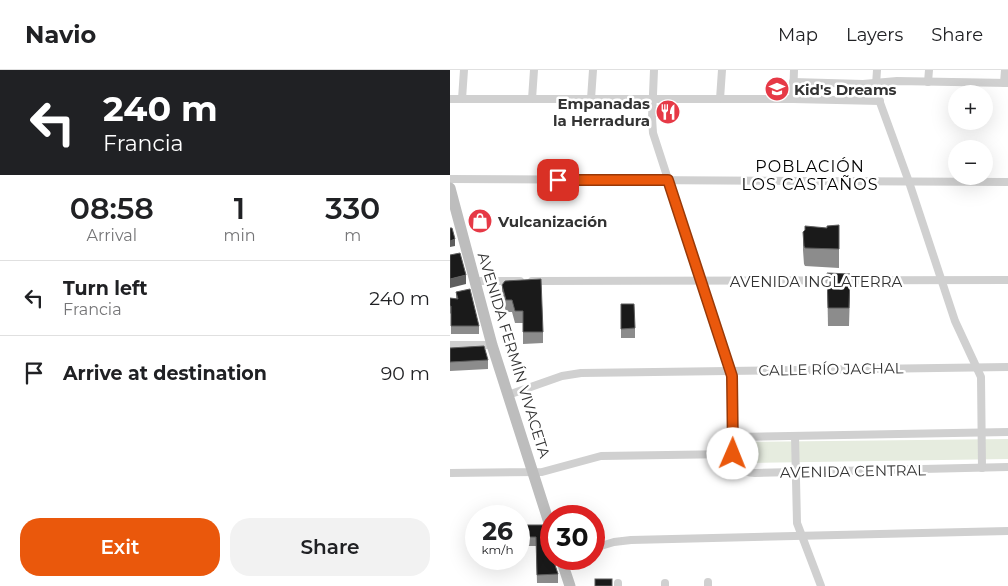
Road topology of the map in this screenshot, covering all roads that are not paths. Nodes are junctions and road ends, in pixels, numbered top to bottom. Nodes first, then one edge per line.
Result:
1 (464, 70) edge
2 (534, 70) edge
3 (593, 70) edge
4 (654, 70) edge
5 (722, 70) edge
6 (794, 70) edge
7 (877, 70) edge
8 (929, 70) edge
9 (1005, 70) edge
10 (793, 82) junction
11 (876, 82) junction
12 (928, 82) junction
13 (1006, 83) edge
14 (462, 98) junction
15 (532, 98) junction
16 (591, 98) junction
17 (450, 99) edge
18 (652, 99) junction
19 (720, 99) junction
20 (793, 100) junction
21 (880, 101) junction
22 (450, 179) edge
23 (668, 180) junction
24 (909, 182) junction
25 (1008, 182) edge
26 (451, 193) edge
27 (940, 280) junction
28 (1008, 280) edge
29 (475, 281) junction
30 (702, 281) junction
31 (450, 345) edge
32 (492, 345) junction
33 (1008, 367) edge
34 (976, 368) junction
35 (730, 370) junction
36 (508, 395) junction
37 (982, 432) junction
38 (1008, 432) edge
39 (795, 436) junction
40 (733, 437) junction
41 (733, 454) junction
42 (1008, 467) edge
43 (982, 468) junction
44 (796, 472) junction
45 (450, 473) edge
46 (533, 473) junction
47 (543, 505) edge
48 (1008, 531) edge
49 (801, 536) junction
50 (605, 545) edge
51 (565, 570) edge
52 (570, 586) edge
53 (821, 586) edge

1 - 14 street
2 - 15 street
3 - 16 street
4 - 18 street
5 - 19 street
6 - 10 street
7 - 11 street
8 - 12 street
9 - 13 street
10 - 11 street
10 - 20 street
11 - 12 street
11 - 21 street
12 - 13 street
14 - 15 street
14 - 17 street
15 - 16 street
16 - 18 street
18 - 19 street
18 - 23 street
19 - 20 street
20 - 21 street
21 - 24 street
22 - 23 street
23 - 24 street
23 - 30 street
24 - 25 street
24 - 27 street
26 - 29 main road, AVENIDA FERMÍN VIVACETA
27 - 28 street, AVENIDA INGLATERRA
27 - 30 street, AVENIDA INGLATERRA
27 - 34 street
29 - 30 street, AVENIDA INGLATERRA
29 - 32 main road, AVENIDA FERMÍN VIVACETA
30 - 35 street
31 - 32 street
32 - 36 main road, AVENIDA FERMÍN VIVACETA
33 - 34 street, CALLE RÍO JACHAL
34 - 35 street, CALLE RÍO JACHAL
34 - 37 street
35 - 36 street, CALLE RÍO JACHAL
35 - 40 street
36 - 46 main road, AVENIDA FERMÍN VIVACETA
37 - 38 street
37 - 39 street
37 - 43 street
39 - 40 street
39 - 44 street
40 - 41 street
41 - 44 street, AVENIDA CENTRAL
41 - 46 street
42 - 43 street, AVENIDA CENTRAL
43 - 44 street, AVENIDA CENTRAL
44 - 49 street
45 - 46 street
46 - 47 main road, AVENIDA FERMÍN VIVACETA
48 - 49 street
49 - 50 street
49 - 53 street
51 - 52 main road

